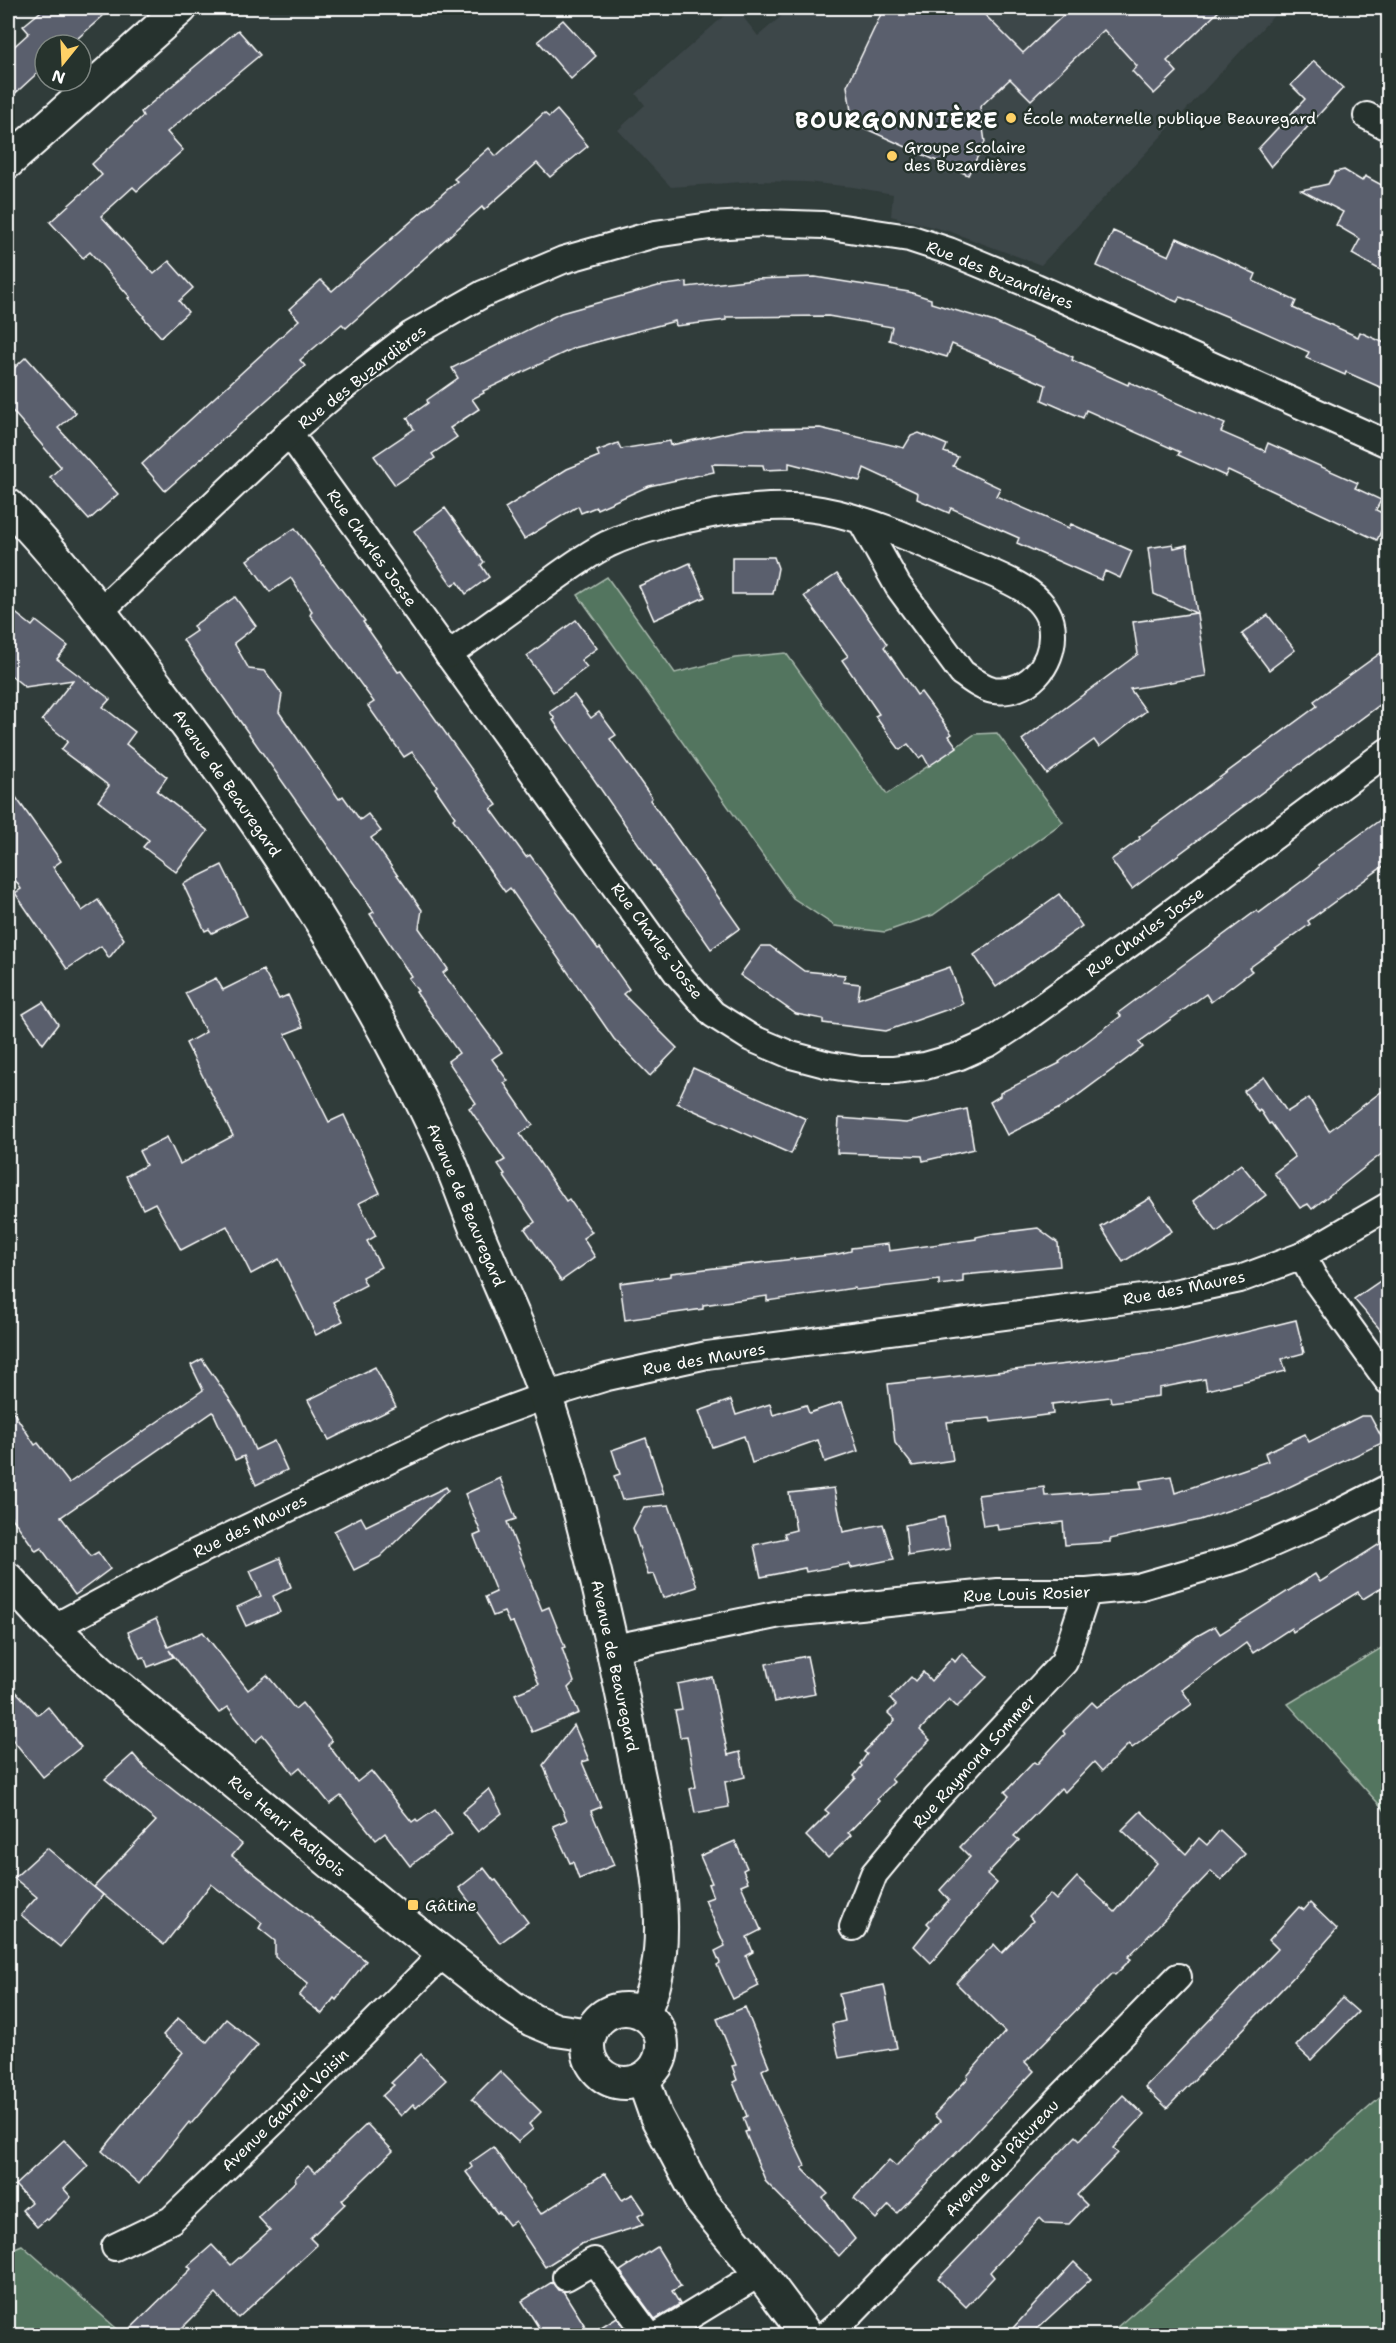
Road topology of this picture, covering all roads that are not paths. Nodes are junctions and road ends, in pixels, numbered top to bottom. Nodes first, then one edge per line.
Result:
1 (182, 8) edge
2 (8, 162) edge
3 (289, 433) junction
4 (1389, 444) edge
5 (9, 511) edge
6 (862, 522) junction
7 (100, 611) junction
8 (448, 655) junction
9 (1389, 751) edge
10 (1389, 1206) edge
11 (1302, 1256) junction
12 (1389, 1381) edge
13 (545, 1396) junction
14 (1389, 1488) edge
15 (8, 1580) edge
16 (1087, 1592) junction
17 (53, 1628) junction
18 (614, 1648) junction
19 (853, 1927) dead end
20 (443, 1954) junction
21 (1178, 1977) dead end
22 (643, 2013) junction
23 (590, 2035) junction
24 (643, 2079) junction
25 (115, 2247) dead end
26 (760, 2273) junction
27 (566, 2277) dead end
28 (649, 2336) edge
29 (657, 2336) edge
30 (807, 2336) edge
31 (825, 2336) edge

1 - 2 street
3 - 4 street, Rue des Buzardières
3 - 7 street, Rue des Buzardières
3 - 8 street, Rue Charles Josse
5 - 7 street, Avenue de Beauregard
6 - 6 street
6 - 8 street
7 - 13 street, Avenue de Beauregard
8 - 9 street, Rue Charles Josse
10 - 11 street, Rue des Maures
11 - 12 street
11 - 13 street, Rue des Maures
13 - 17 street, Rue des Maures
13 - 18 street, Avenue de Beauregard
14 - 16 street, Rue Louis Rosier
15 - 17 street, Rue Henri Radigois
16 - 18 street, Rue Louis Rosier
16 - 19 street, Rue Raymond Sommer
17 - 20 street, Rue Henri Radigois
18 - 22 street, Avenue de Beauregard
20 - 23 street, Rue Henri Radigois
20 - 25 street, Avenue Gabriel Voisin
21 - 31 street, Avenue du Pâtureau
22 - 23 street
22 - 24 street
23 - 24 street
24 - 26 street
26 - 29 street
26 - 30 street
27 - 28 street

